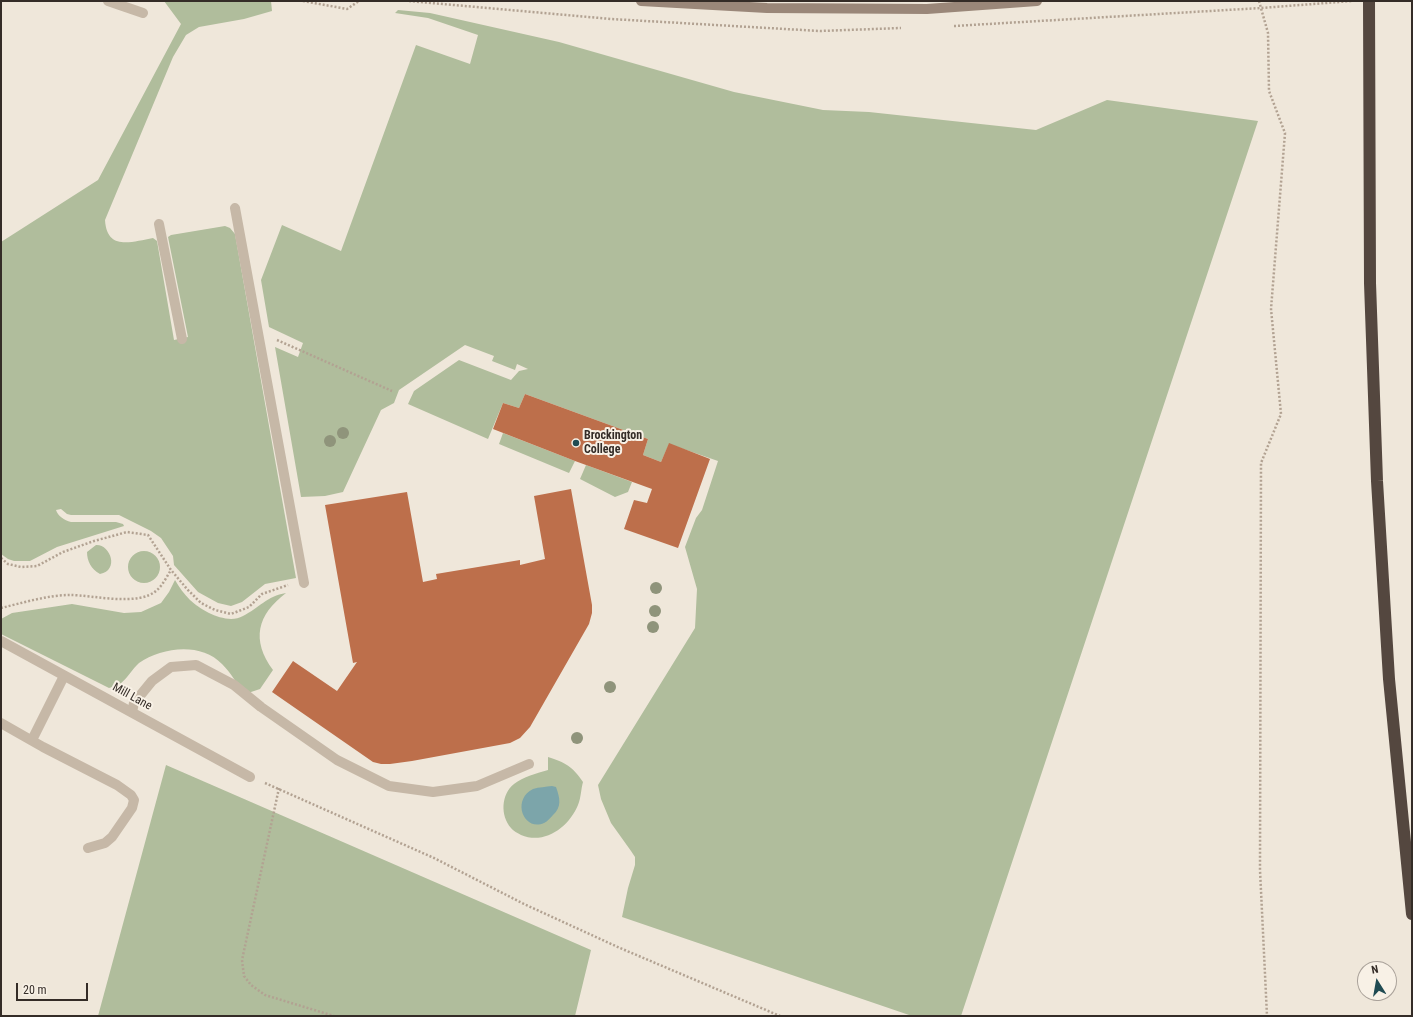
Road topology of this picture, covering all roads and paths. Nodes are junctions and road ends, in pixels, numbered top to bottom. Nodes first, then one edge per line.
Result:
1 (108, 1) edge
2 (303, 1) edge
3 (358, 1) edge
4 (640, 1) edge
5 (1037, 1) edge
6 (1259, 1) edge
7 (1354, 1) edge
8 (1369, 1) edge
9 (707, 3) edge
10 (1273, 6) dead end
11 (143, 13) dead end
12 (235, 208) dead end
13 (159, 224) dead end
14 (258, 332) junction
15 (182, 339) dead end
16 (392, 391) dead end
17 (1, 558) edge
18 (171, 570) junction
19 (304, 583) joint
20 (1, 608) edge
21 (1, 641) edge
22 (64, 676) junction
23 (132, 712) junction
24 (1, 722) edge
25 (32, 740) junction
26 (528, 764) dead end
27 (250, 777) joint
28 (279, 788) junction
29 (88, 848) dead end
30 (1412, 914) edge
31 (334, 1016) edge
32 (780, 1016) edge
33 (1267, 1016) edge

1 - 11 street
2 - 3 path
4 - 9 main road
5 - 9 main road
6 - 33 path
7 - 10 path
8 - 30 highway
12 - 14 street
13 - 15 street
14 - 16 path
14 - 19 street
17 - 18 path
18 - 19 path
18 - 20 path
21 - 22 street, Mill Lane
22 - 23 street, Mill Lane
22 - 25 street
23 - 26 street
23 - 27 street, Mill Lane
24 - 25 street
25 - 29 street
27 - 28 path
28 - 31 path
28 - 32 path

